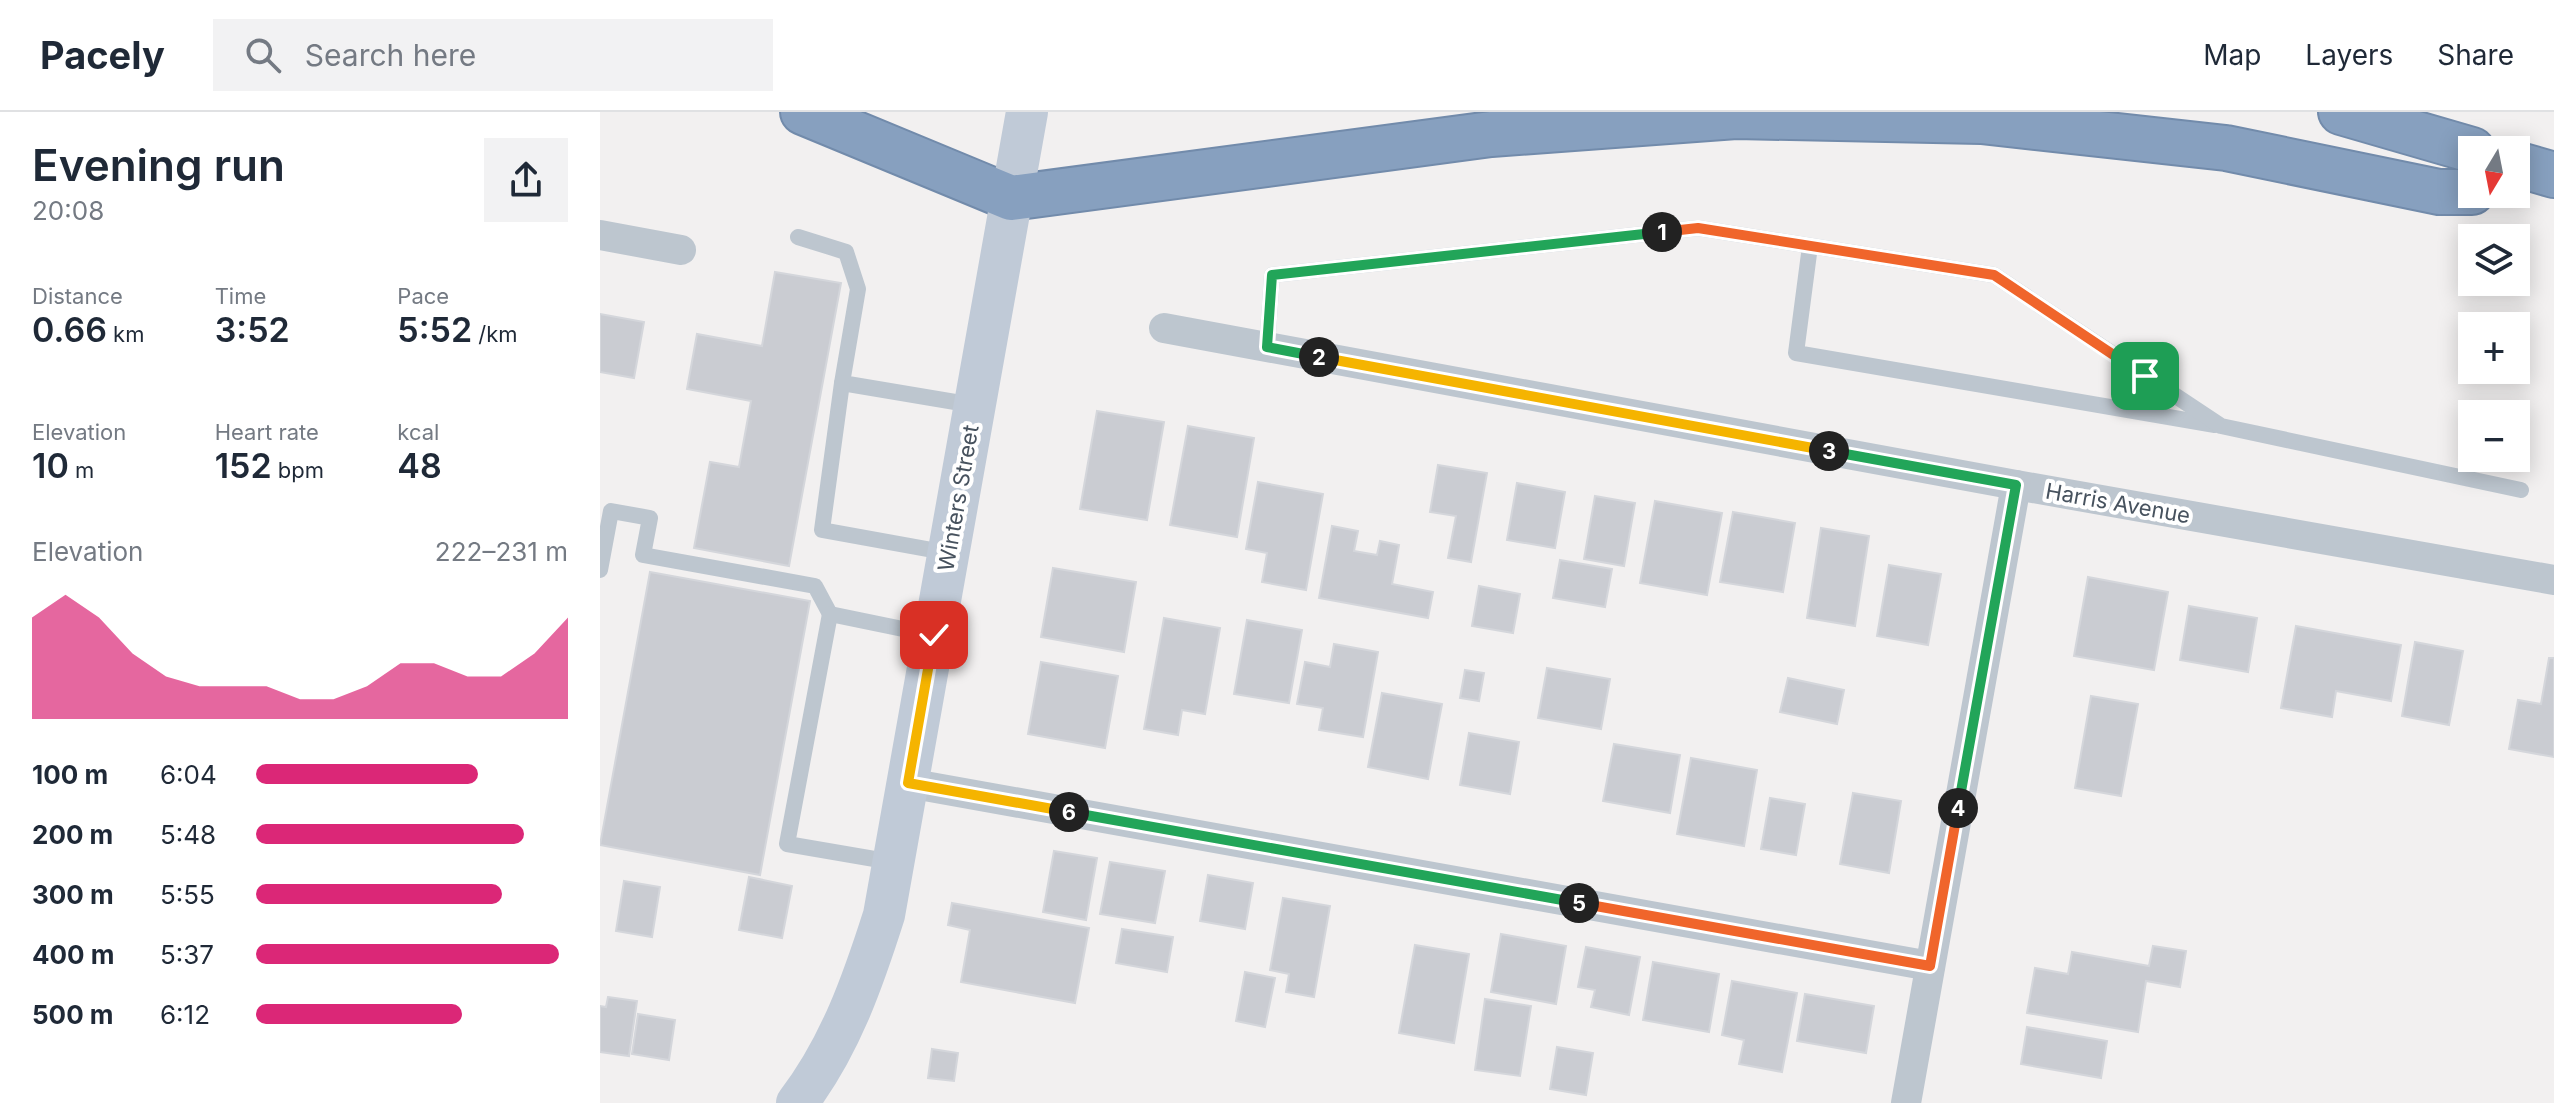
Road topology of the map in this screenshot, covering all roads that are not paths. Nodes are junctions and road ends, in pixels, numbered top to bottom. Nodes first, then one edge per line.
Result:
1 (803, 112) edge
2 (1027, 112) edge
3 (2341, 112) edge
4 (2458, 146) edge
5 (2530, 168) edge
6 (2554, 175) edge
7 (2554, 191) edge
8 (2458, 192) edge
9 (2530, 192) edge
10 (1011, 198) junction
11 (600, 235) edge
12 (798, 237) dead end
13 (1810, 246) junction
14 (681, 250) dead end
15 (1164, 328) dead end
16 (1267, 347) junction
17 (842, 383) junction
18 (975, 405) junction
19 (2221, 426) junction
20 (2016, 485) junction
21 (2521, 490) dead end
22 (949, 553) junction
23 (600, 570) edge
24 (2554, 580) edge
25 (830, 614) junction
26 (934, 635) junction
27 (908, 783) junction
28 (894, 863) junction
29 (1930, 966) junction
30 (797, 1103) edge
31 (1906, 1103) edge

1 - 10 highway
2 - 10 main road, Winters Street
3 - 4 highway
5 - 6 highway
7 - 9 highway
8 - 10 highway
10 - 18 main road, Winters Street
11 - 14 street
12 - 17 lane
13 - 16 lane
13 - 19 lane
13 - 19 lane
15 - 16 street, Harris Avenue
16 - 20 street, Harris Avenue
17 - 18 lane
17 - 22 lane
18 - 22 main road, Winters Street
19 - 21 lane
20 - 24 street, Harris Avenue
20 - 29 street
22 - 26 main road, Winters Street
23 - 25 lane
25 - 26 lane
25 - 28 lane
26 - 27 main road, Winters Street
27 - 28 main road, Winters Street
27 - 29 street
28 - 30 main road, Winters Street
29 - 31 street

